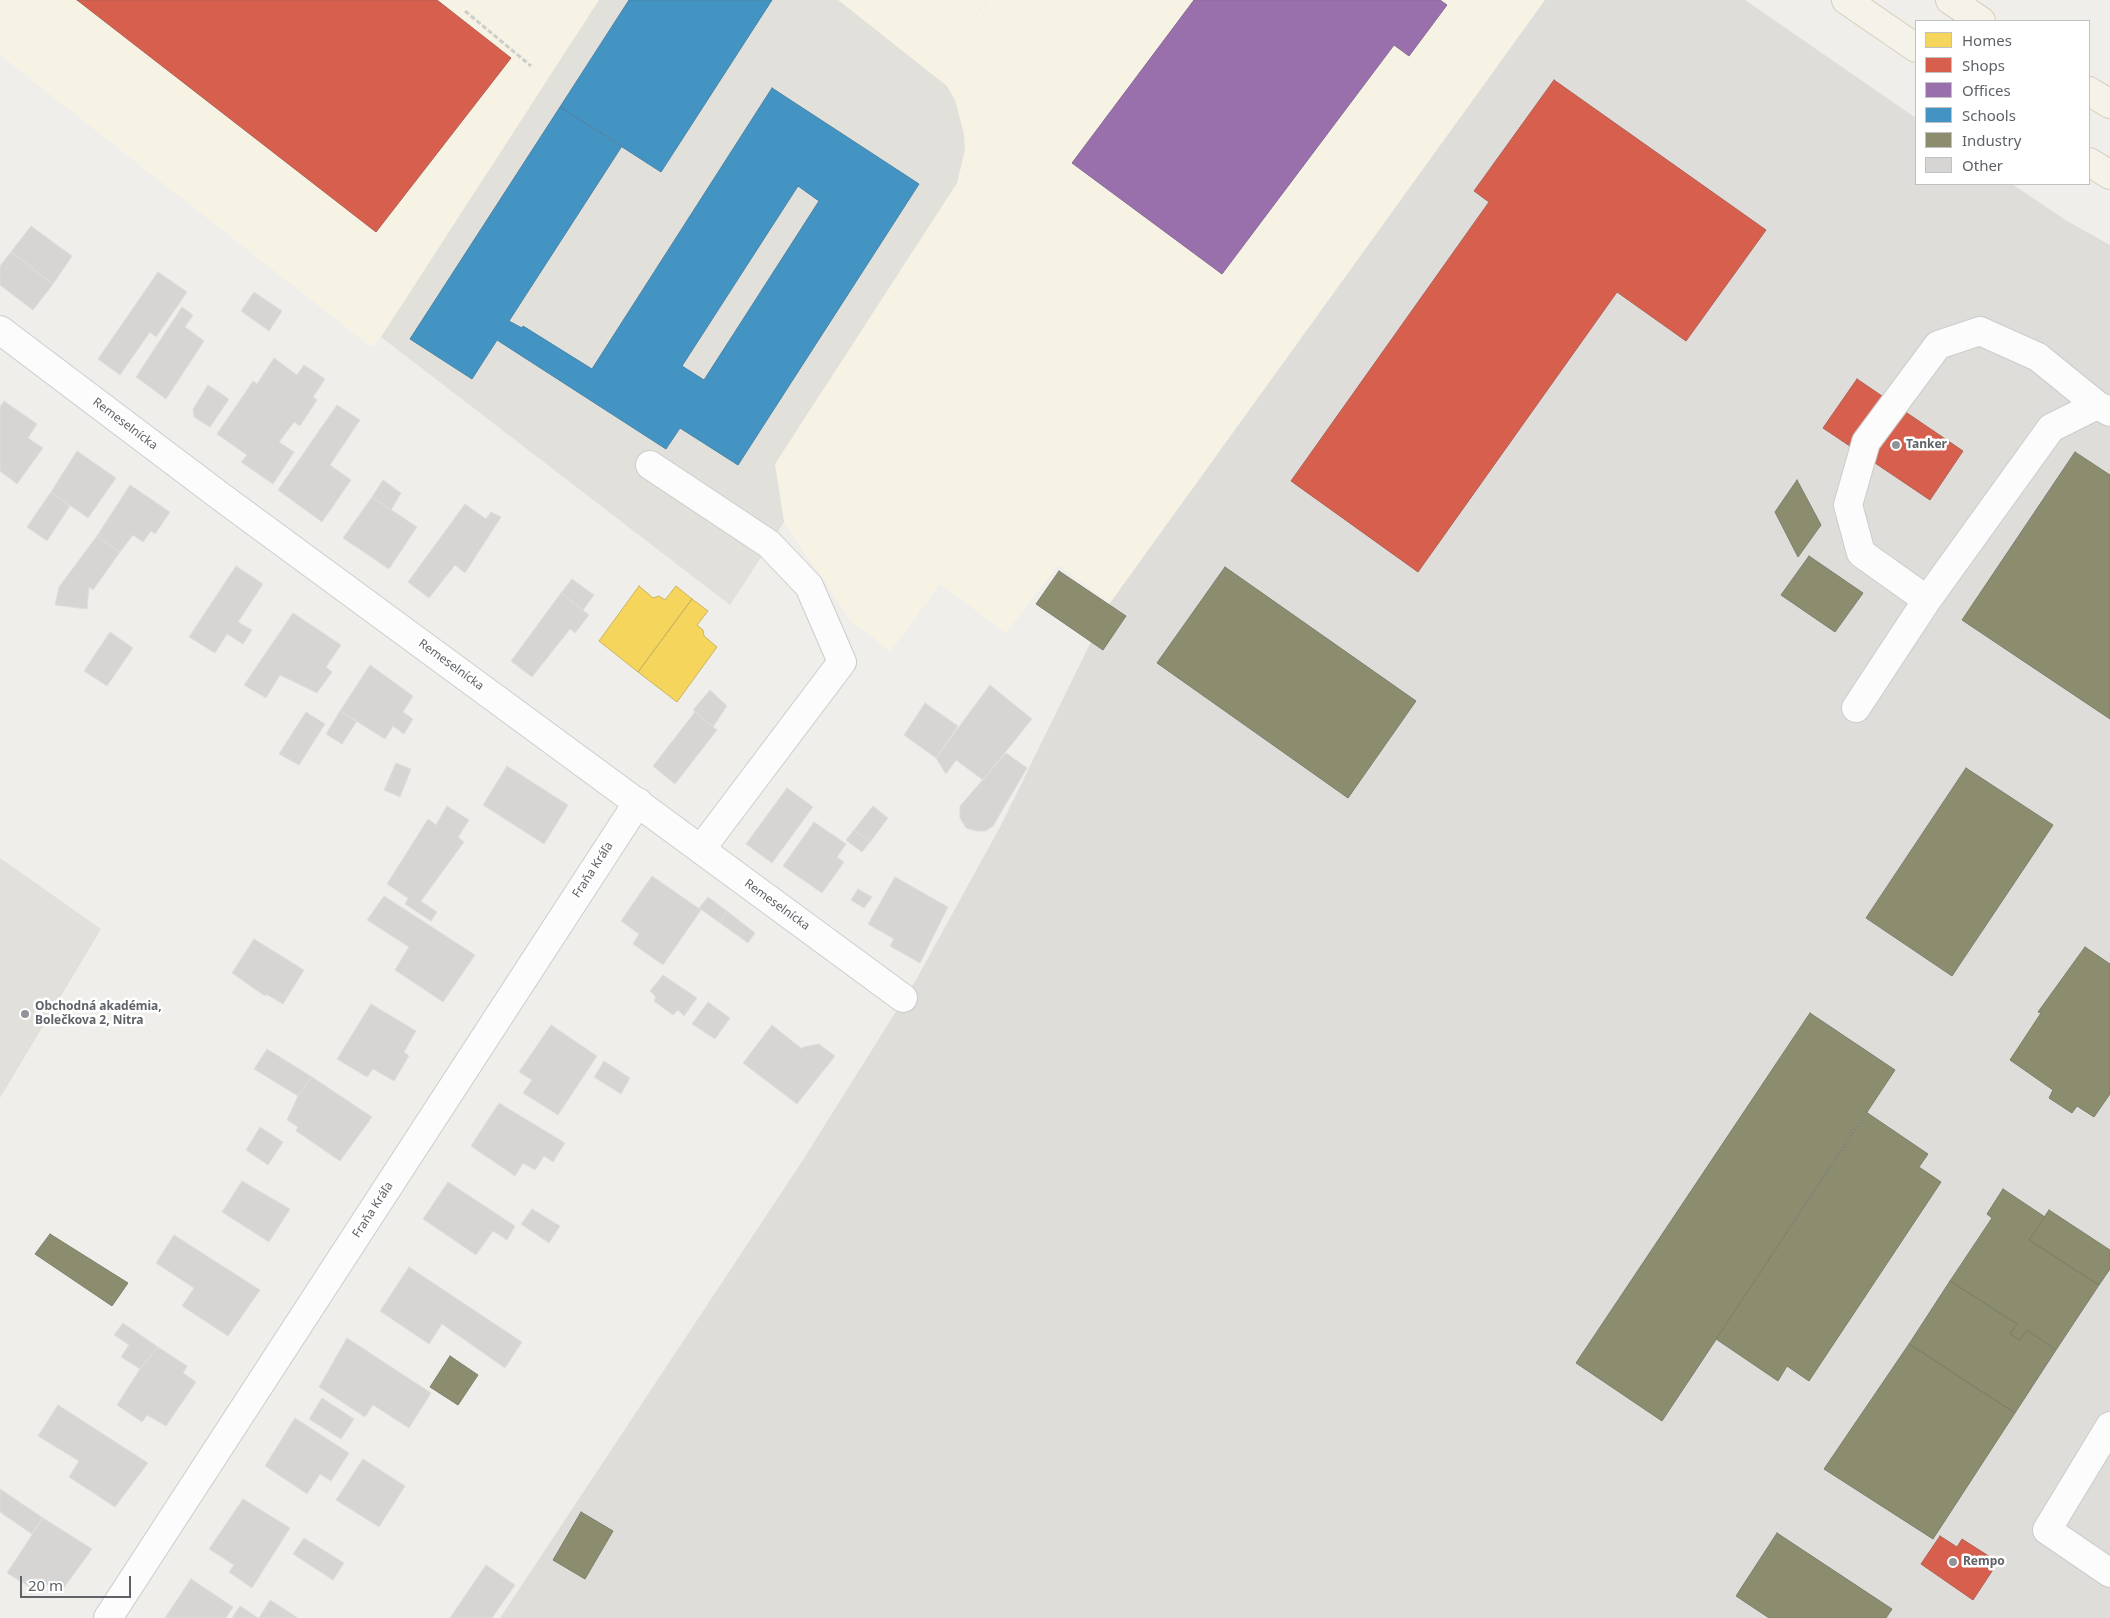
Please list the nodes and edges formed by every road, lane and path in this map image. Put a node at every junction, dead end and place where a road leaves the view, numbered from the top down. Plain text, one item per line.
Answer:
1 (1846, 0) edge
2 (1950, 0) edge
3 (465, 11) dead end
4 (1980, 20) edge
5 (1915, 47) edge
6 (531, 66) dead end
7 (2090, 93) edge
8 (2110, 104) edge
9 (2090, 163) edge
10 (2110, 175) edge
11 (0, 330) edge
12 (2104, 409) edge
13 (650, 465) dead end
14 (1926, 600) junction
15 (1856, 708) dead end
16 (638, 802) junction
17 (701, 849) junction
18 (903, 998) dead end
19 (2110, 1426) edge
20 (2110, 1573) edge
21 (108, 1618) edge

1 - 5 main road
2 - 4 main road
3 - 6 path
7 - 8 main road
9 - 10 main road
11 - 16 street, Remeselnícka
12 - 14 street
12 - 14 street
13 - 17 street
14 - 15 street
16 - 17 street, Remeselnícka
16 - 21 street, Fraňa Kráľa
17 - 18 street, Remeselnícka
19 - 20 street

